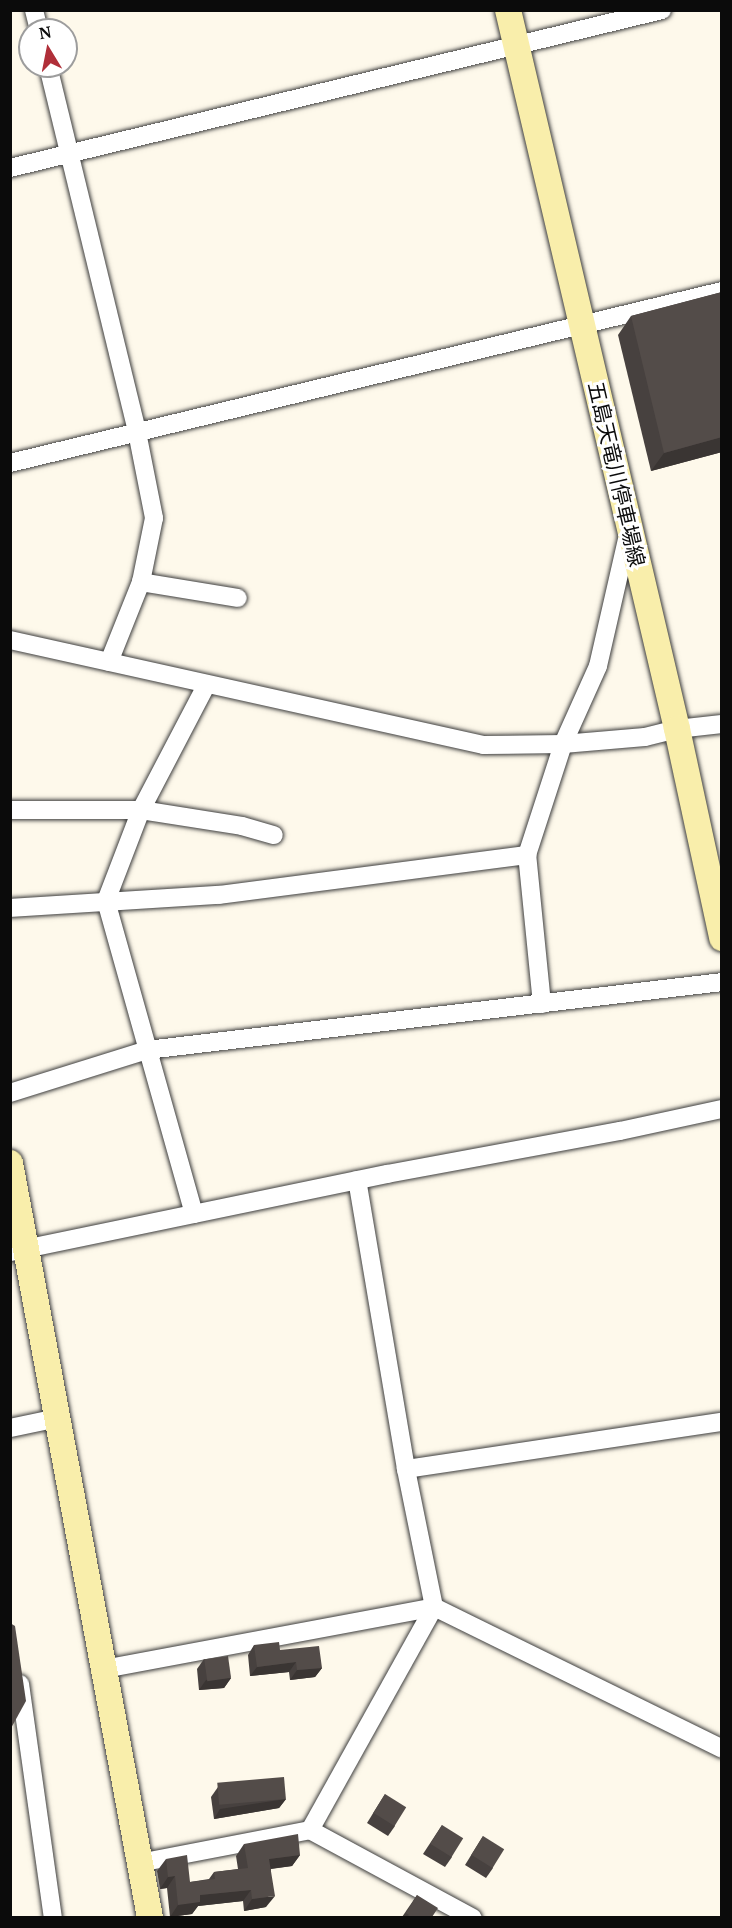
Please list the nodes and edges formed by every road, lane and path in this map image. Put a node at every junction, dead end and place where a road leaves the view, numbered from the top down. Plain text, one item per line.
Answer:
1 (508, 10) edge
2 (662, 10) edge
3 (516, 46) junction
4 (51, 78) edge
5 (70, 153) junction
6 (10, 168) edge
7 (722, 291) edge
8 (583, 325) junction
9 (137, 432) junction
10 (10, 463) edge
11 (630, 527) junction
12 (141, 582) junction
13 (238, 598) dead end
14 (10, 640) edge
15 (109, 662) junction
16 (207, 684) junction
17 (722, 723) edge
18 (677, 729) junction
19 (563, 744) junction
20 (10, 810) edge
21 (141, 810) junction
22 (274, 835) dead end
23 (527, 855) junction
24 (106, 900) junction
25 (10, 908) edge
26 (722, 938) edge
27 (722, 982) edge
28 (542, 1004) junction
29 (147, 1050) junction
30 (10, 1092) edge
31 (722, 1109) edge
32 (10, 1163) edge
33 (357, 1180) junction
34 (194, 1214) junction
35 (19, 1250) edge
36 (58, 1418) junction
37 (722, 1422) edge
38 (10, 1428) edge
39 (406, 1469) junction
40 (434, 1607) junction
41 (17, 1666) edge
42 (104, 1669) junction
43 (722, 1749) edge
44 (310, 1830) junction
45 (139, 1863) junction
46 (53, 1917) edge
47 (150, 1917) edge
48 (473, 1917) edge

1 - 3 main road, 五島天竜川停車場線
2 - 3 street
3 - 5 street
3 - 8 main road, 五島天竜川停車場線
4 - 5 street
5 - 6 street
5 - 9 street
7 - 8 street
8 - 9 street
8 - 11 main road, 五島天竜川停車場線
9 - 10 street
9 - 12 street
11 - 18 main road, 五島天竜川停車場線
11 - 19 street
12 - 13 street
12 - 15 street
14 - 15 street
15 - 16 street
16 - 19 street
16 - 21 street
17 - 18 street
18 - 19 street
18 - 26 main road, 五島天竜川停車場線
19 - 23 street
20 - 21 street
21 - 22 street
21 - 24 street
23 - 24 street
23 - 28 street
24 - 25 street
24 - 29 street
27 - 28 street
28 - 29 street
29 - 30 street
29 - 34 street
31 - 33 street
32 - 35 main road
33 - 34 street
33 - 39 street
34 - 35 street
35 - 36 main road
36 - 38 street
36 - 42 main road
37 - 39 street
39 - 40 street
40 - 42 street
40 - 43 street
40 - 44 street
41 - 46 street
42 - 45 main road
44 - 45 street
44 - 48 street
45 - 47 main road

